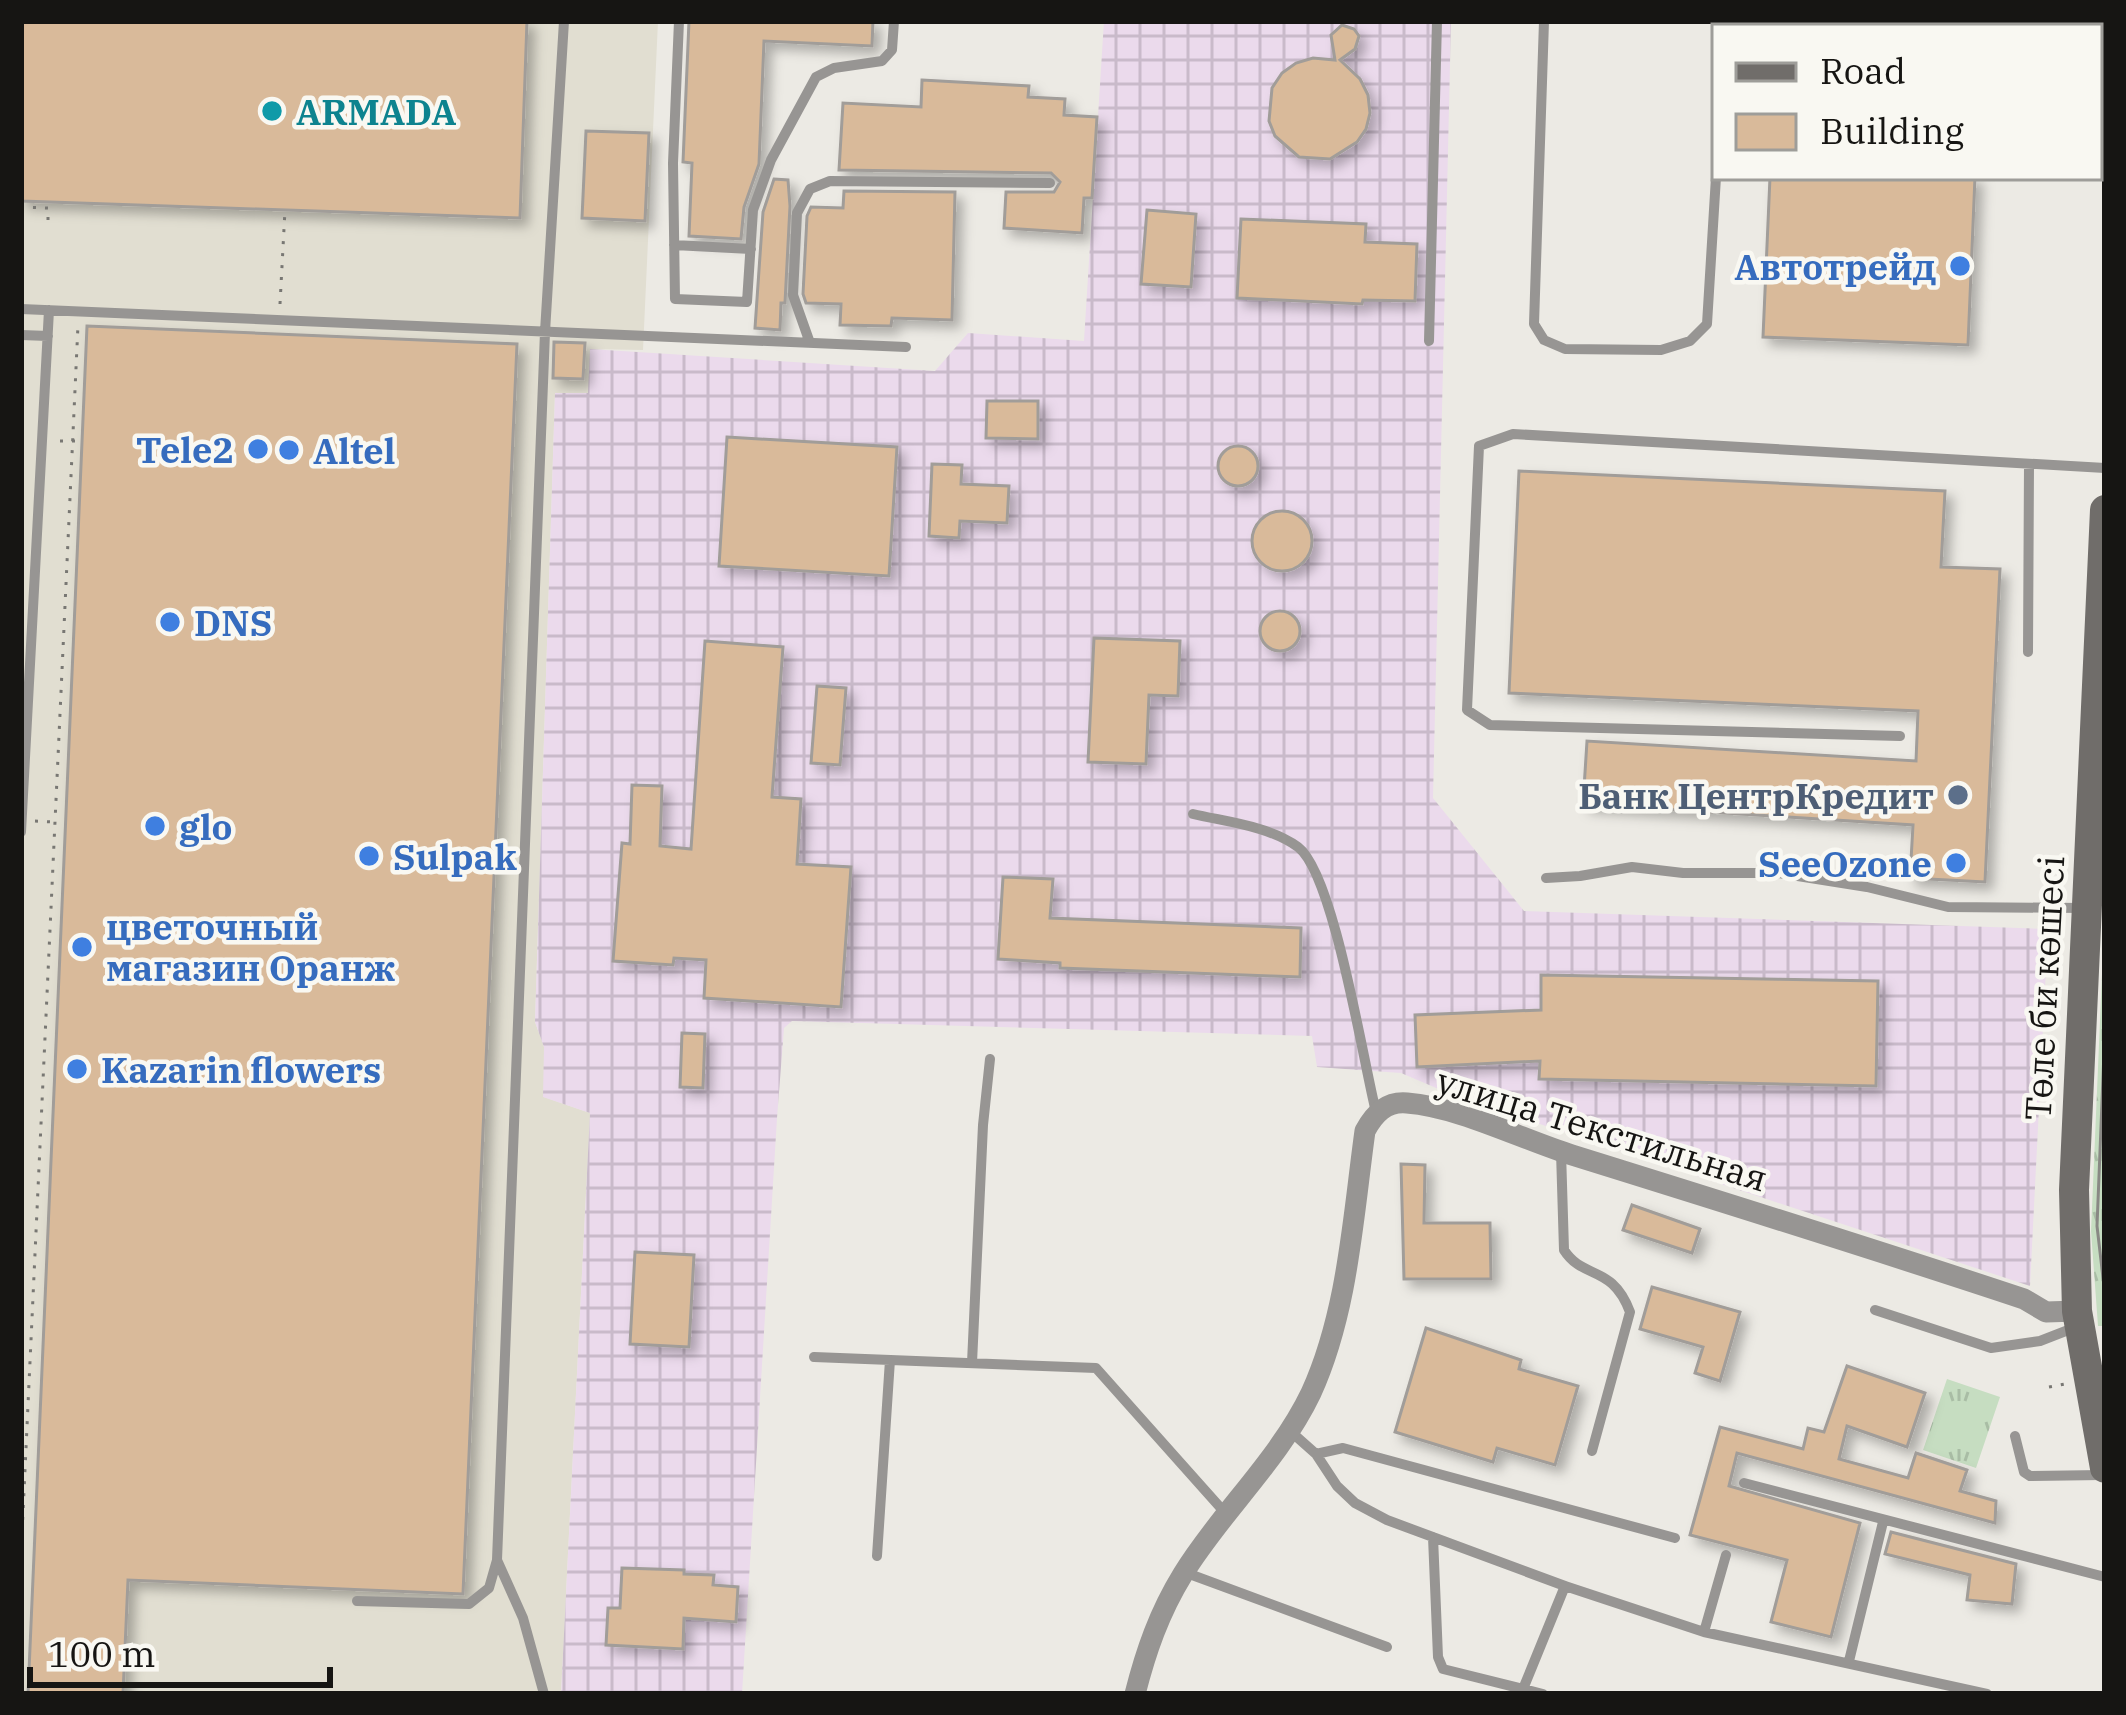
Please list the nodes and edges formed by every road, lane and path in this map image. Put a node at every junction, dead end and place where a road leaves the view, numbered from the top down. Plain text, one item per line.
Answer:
1 (564, 21) edge
2 (679, 21) edge
3 (894, 21) edge
4 (1438, 21) edge
5 (1544, 21) edge
6 (1716, 180) edge
7 (1049, 183) dead end
8 (21, 207) edge
9 (285, 210) dead end
10 (48, 223) dead end
11 (674, 245) junction
12 (751, 249) junction
13 (21, 309) edge
14 (49, 310) junction
15 (79, 311) junction
16 (279, 320) junction
17 (545, 332) junction
18 (21, 335) edge
19 (48, 336) junction
20 (1430, 341) dead end
21 (810, 343) junction
22 (906, 347) dead end
23 (2030, 464) junction
24 (2105, 468) edge
25 (2105, 510) edge
26 (2028, 652) dead end
27 (2100, 727) edge
28 (1900, 736) dead end
29 (1193, 814) dead end
30 (21, 832) edge
31 (53, 835) junction
32 (65, 835) dead end
33 (1546, 878) dead end
34 (2086, 908) junction
35 (991, 1060) dead end
36 (1376, 1112) junction
37 (40, 1129) junction
38 (52, 1129) dead end
39 (1561, 1152) junction
40 (1875, 1310) dead end
41 (2078, 1318) junction
42 (814, 1357) dead end
43 (890, 1360) junction
44 (972, 1363) junction
45 (2105, 1364) edge
46 (2091, 1399) junction
47 (27, 1410) junction
48 (40, 1412) dead end
49 (1289, 1430) junction
50 (2015, 1436) dead end
51 (1592, 1451) dead end
52 (1316, 1454) junction
53 (2105, 1471) edge
54 (1744, 1483) dead end
55 (1227, 1515) junction
56 (1883, 1522) junction
57 (1433, 1537) junction
58 (1675, 1538) dead end
59 (1726, 1555) dead end
60 (21, 1556) edge
61 (877, 1556) dead end
62 (497, 1560) junction
63 (1184, 1572) junction
64 (2105, 1577) edge
65 (1565, 1586) junction
66 (357, 1601) dead end
67 (1704, 1631) junction
68 (1388, 1647) dead end
69 (1850, 1661) junction
70 (1523, 1689) junction
71 (544, 1694) edge
72 (1135, 1694) edge
73 (1543, 1694) edge
74 (1987, 1694) edge

1 - 17 lane
2 - 11 lane
3 - 12 lane
4 - 20 lane
5 - 6 lane
7 - 21 lane
8 - 10 path
9 - 16 path
11 - 12 lane
11 - 12 lane
13 - 14 lane
14 - 15 lane
14 - 19 lane
15 - 16 lane
15 - 31 path
16 - 17 lane
17 - 21 lane
17 - 62 lane
18 - 19 lane
19 - 30 lane
21 - 22 lane
23 - 24 lane
23 - 26 lane
23 - 28 lane
25 - 27 main road, Төле би көшесі
27 - 34 main road, Төле би көшесі
29 - 36 lane
31 - 32 path
31 - 37 path
33 - 34 lane
34 - 41 main road, Төле би көшесі
35 - 44 lane
36 - 39 street, улица Текстильная
36 - 49 street
37 - 38 path
37 - 47 path
39 - 41 street, улица Текстильная
39 - 51 lane
40 - 41 lane
41 - 46 main road, Төле би көшесі
42 - 43 lane
43 - 44 lane
43 - 61 lane
44 - 55 lane
45 - 46 main road
46 - 53 main road, Төле би көшесі
47 - 48 path
47 - 60 path
49 - 52 lane
49 - 55 street
50 - 53 lane
52 - 57 lane
52 - 58 lane
54 - 56 lane
55 - 63 street
56 - 64 lane
56 - 69 lane
57 - 65 lane
57 - 70 lane
59 - 67 lane
62 - 66 lane
62 - 71 lane
63 - 68 lane
63 - 72 street
65 - 67 lane
65 - 70 lane
67 - 69 lane
69 - 74 lane
70 - 73 lane

